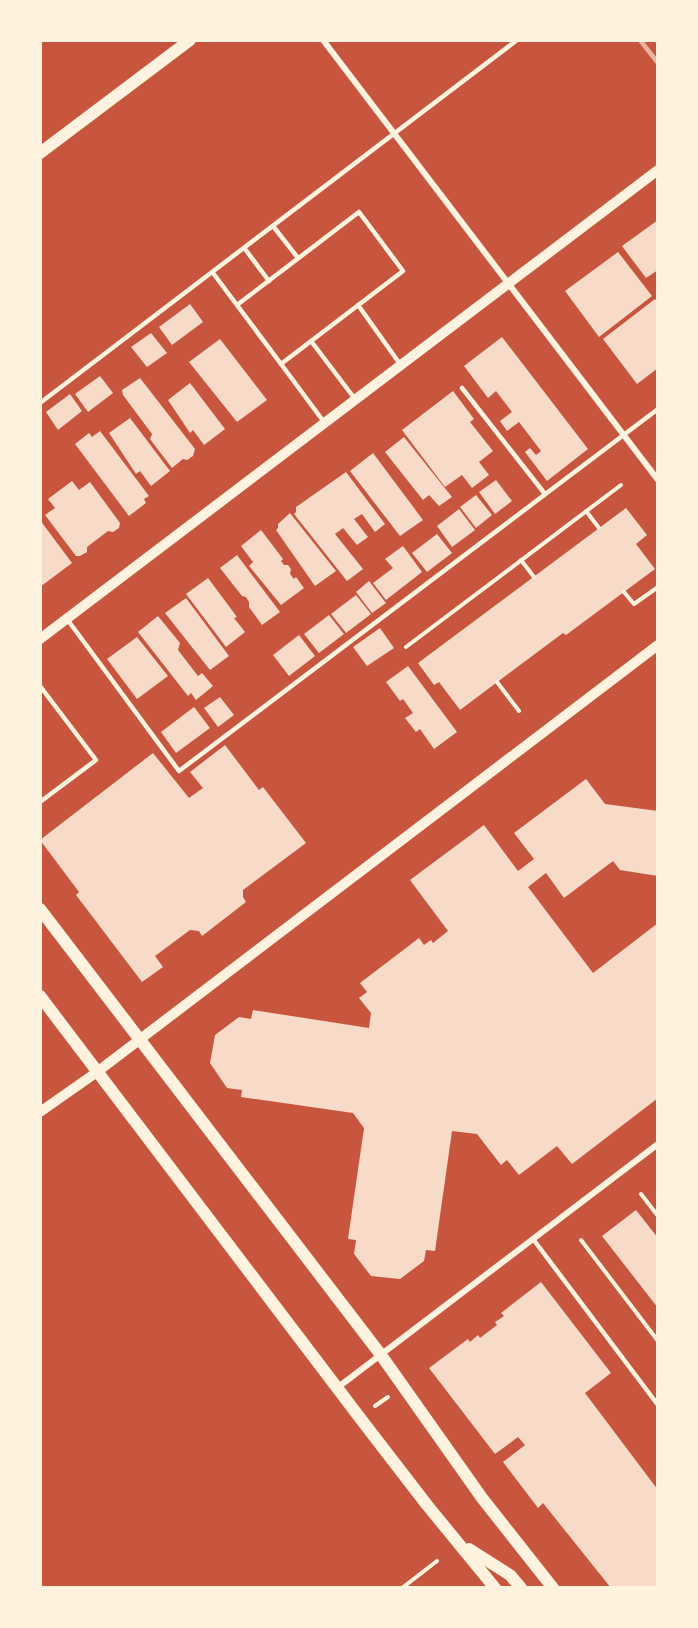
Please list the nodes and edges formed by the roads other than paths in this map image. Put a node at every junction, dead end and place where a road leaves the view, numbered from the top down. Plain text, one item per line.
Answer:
1 (190, 40) edge
2 (323, 40) edge
3 (517, 40) edge
4 (395, 134) junction
5 (40, 153) edge
6 (657, 170) edge
7 (273, 226) junction
8 (245, 249) junction
9 (298, 258) junction
10 (213, 273) junction
11 (268, 281) junction
12 (508, 283) junction
13 (237, 305) junction
14 (358, 305) junction
15 (311, 341) junction
16 (281, 364) junction
17 (402, 365) junction
18 (462, 388) dead end
19 (356, 400) junction
20 (40, 403) edge
21 (657, 409) edge
22 (325, 423) junction
23 (624, 435) junction
24 (657, 480) edge
25 (545, 494) junction
26 (67, 619) junction
27 (40, 639) edge
28 (657, 645) edge
29 (40, 686) edge
30 (40, 802) edge
31 (40, 909) edge
32 (40, 996) edge
33 (140, 1039) junction
34 (97, 1072) junction
35 (40, 1112) edge
36 (657, 1144) edge
37 (533, 1239) junction
38 (381, 1355) junction
39 (337, 1388) junction
40 (657, 1404) edge
41 (460, 1544) junction
42 (495, 1587) edge
43 (521, 1587) edge
44 (553, 1587) edge

1 - 5 main road
2 - 4 street
3 - 4 lane
4 - 7 lane
4 - 12 street
6 - 12 street
7 - 8 lane
7 - 9 lane
8 - 10 lane
8 - 11 lane
9 - 11 lane
9 - 14 lane
10 - 13 lane
10 - 20 lane
11 - 13 lane
12 - 17 street
12 - 23 street
13 - 16 lane
14 - 15 lane
14 - 17 lane
15 - 16 lane
15 - 19 lane
16 - 22 lane
17 - 19 street
18 - 25 lane
19 - 22 street
21 - 23 lane
22 - 26 street
23 - 24 street
23 - 25 lane
25 - 26 lane
26 - 27 street
28 - 33 street
29 - 30 lane
31 - 33 main road
32 - 34 main road
33 - 34 street
33 - 38 main road
34 - 35 street
34 - 39 main road
36 - 37 street
37 - 38 street
37 - 40 lane
38 - 39 street
38 - 44 main road
39 - 41 main road
41 - 42 main road
41 - 43 main road

